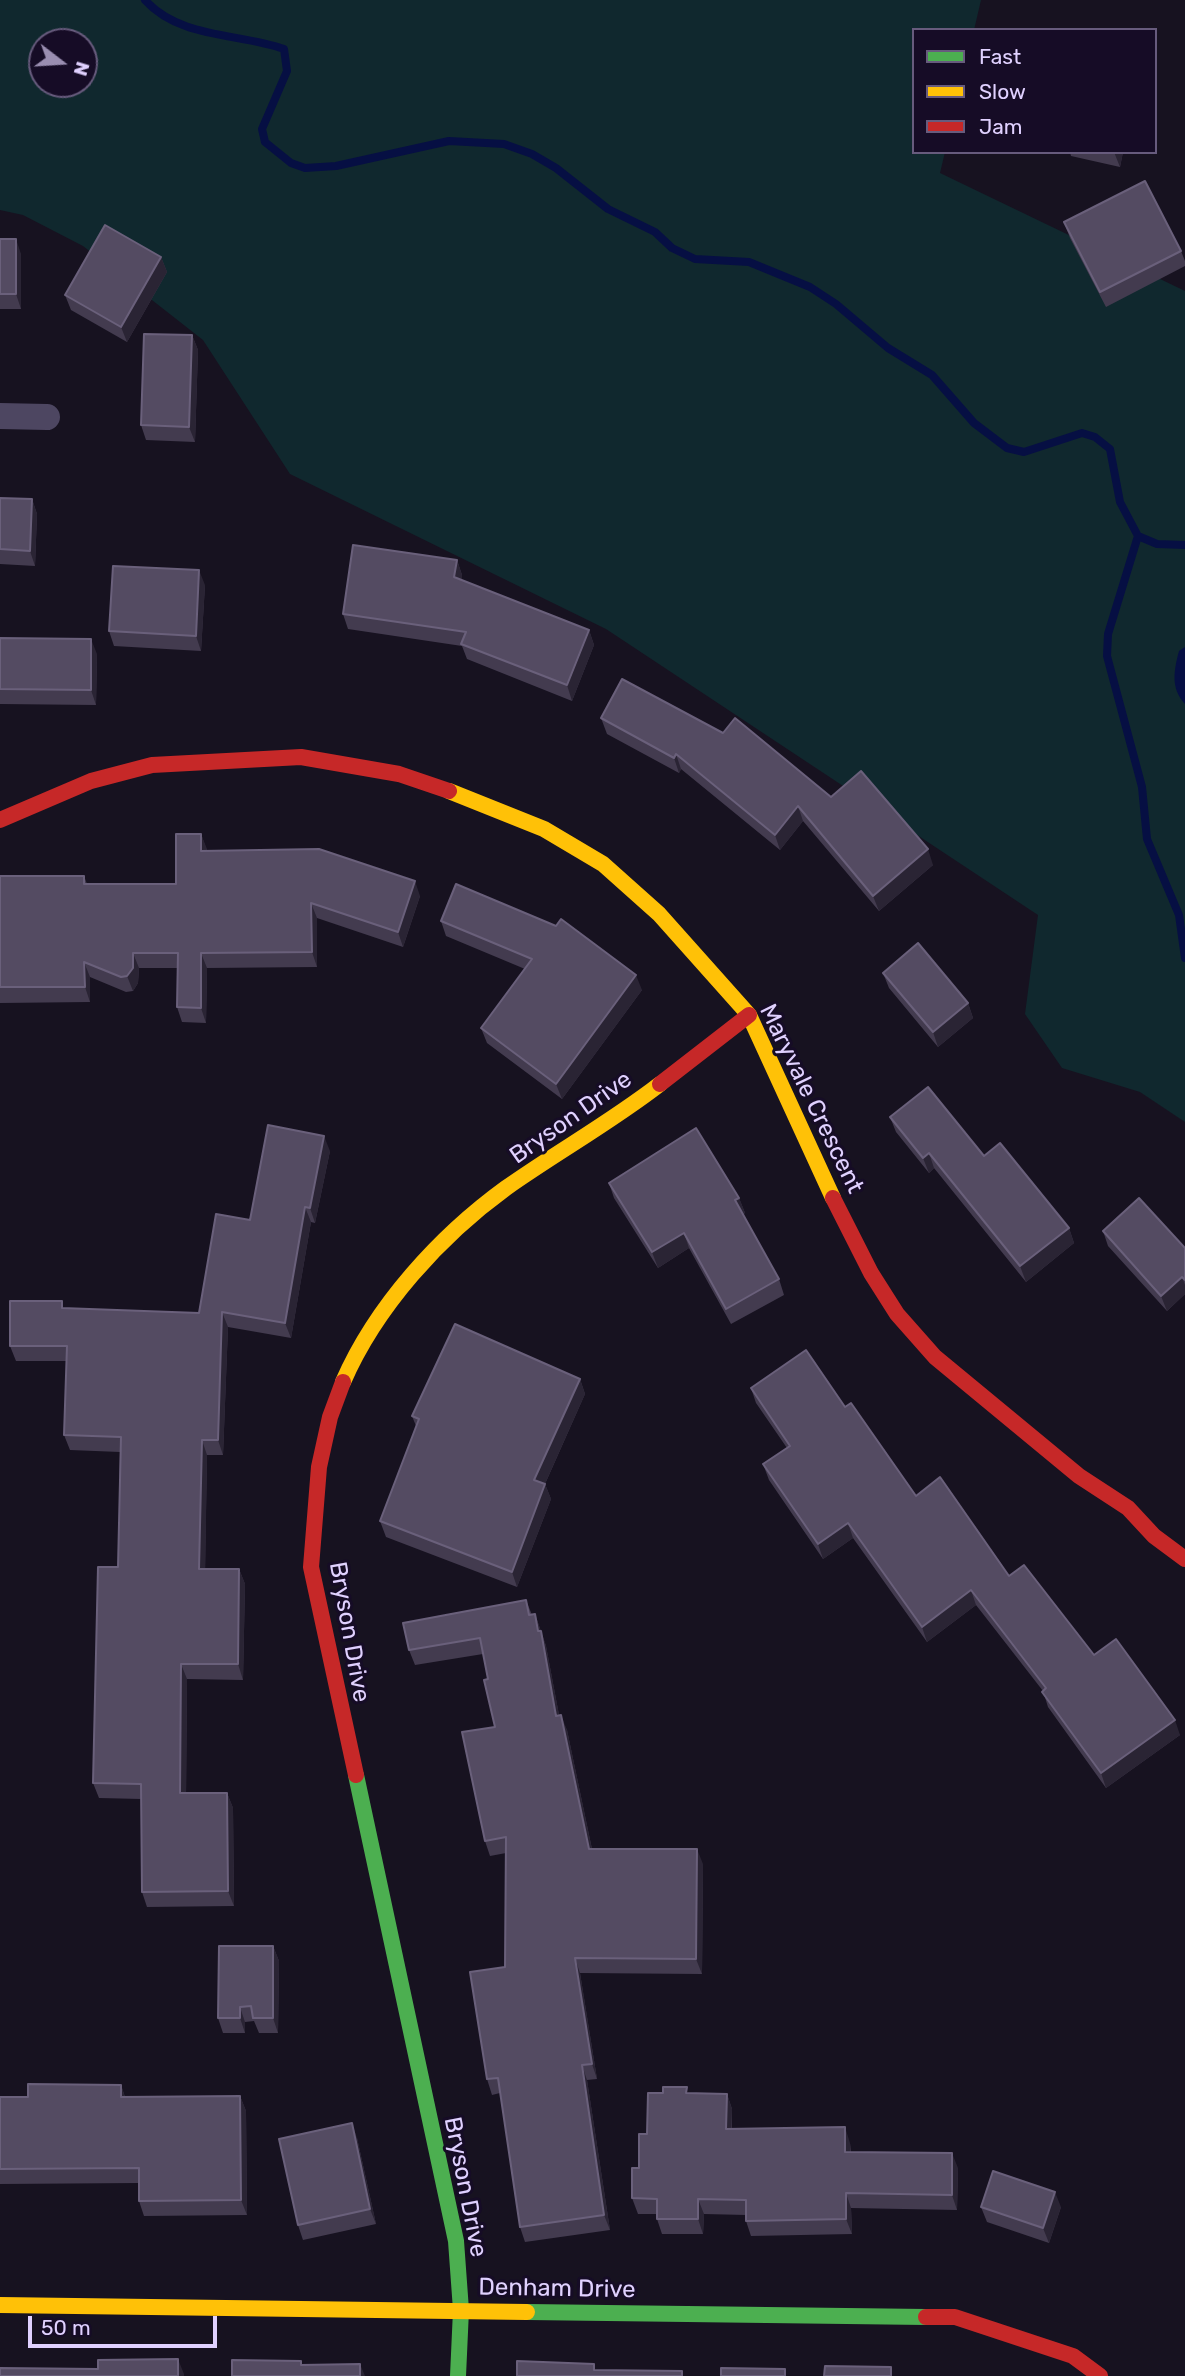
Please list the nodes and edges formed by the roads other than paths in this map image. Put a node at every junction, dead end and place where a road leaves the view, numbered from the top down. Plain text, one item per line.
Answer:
1 (0, 416) edge
2 (47, 417) dead end
3 (0, 820) edge
4 (749, 1015) junction
5 (1185, 1559) edge
6 (0, 2305) edge
7 (461, 2310) junction
8 (458, 2376) edge
9 (1100, 2376) edge

1 - 2 street
3 - 4 street, Maryvale Crescent
4 - 5 street, Maryvale Crescent
4 - 7 street, Bryson Drive
6 - 7 street, Denham Drive
7 - 8 street, Bryson Drive
7 - 9 street, Denham Drive

